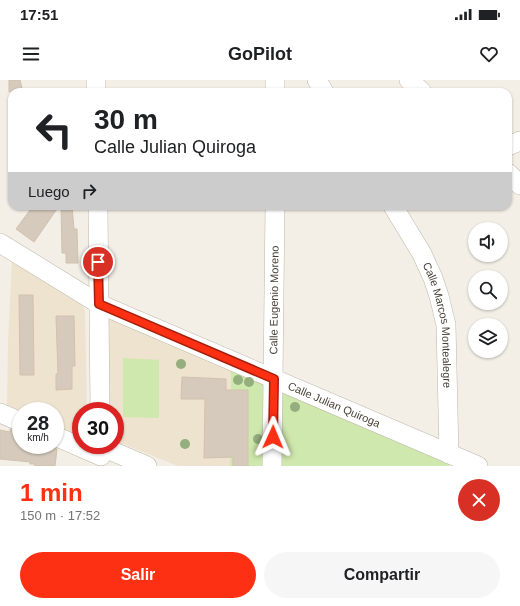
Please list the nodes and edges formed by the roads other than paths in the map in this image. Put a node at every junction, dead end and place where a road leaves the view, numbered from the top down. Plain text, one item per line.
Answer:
1 (409, 80) edge
2 (418, 88) edge
3 (512, 177) edge
4 (520, 185) edge
5 (98, 210) edge
6 (275, 210) edge
7 (395, 210) edge
8 (0, 243) edge
9 (99, 304) junction
10 (274, 379) junction
11 (100, 402) edge
12 (0, 413) edge
13 (12, 418) edge
14 (104, 454) edge
15 (453, 458) edge
16 (147, 466) edge
17 (272, 466) edge
18 (478, 466) edge

1 - 2 street
3 - 4 street
5 - 9 street
6 - 10 street, Calle Eugenio Moreno
7 - 15 street, Calle Marcos Montealegre
8 - 9 street, Calle Julian Quiroga
9 - 10 street, Calle Julian Quiroga
9 - 11 street
10 - 15 street, Calle Julian Quiroga
10 - 17 street, Calle Eugenio Moreno
12 - 13 street
14 - 16 street
15 - 18 street, Calle Julian Quiroga

